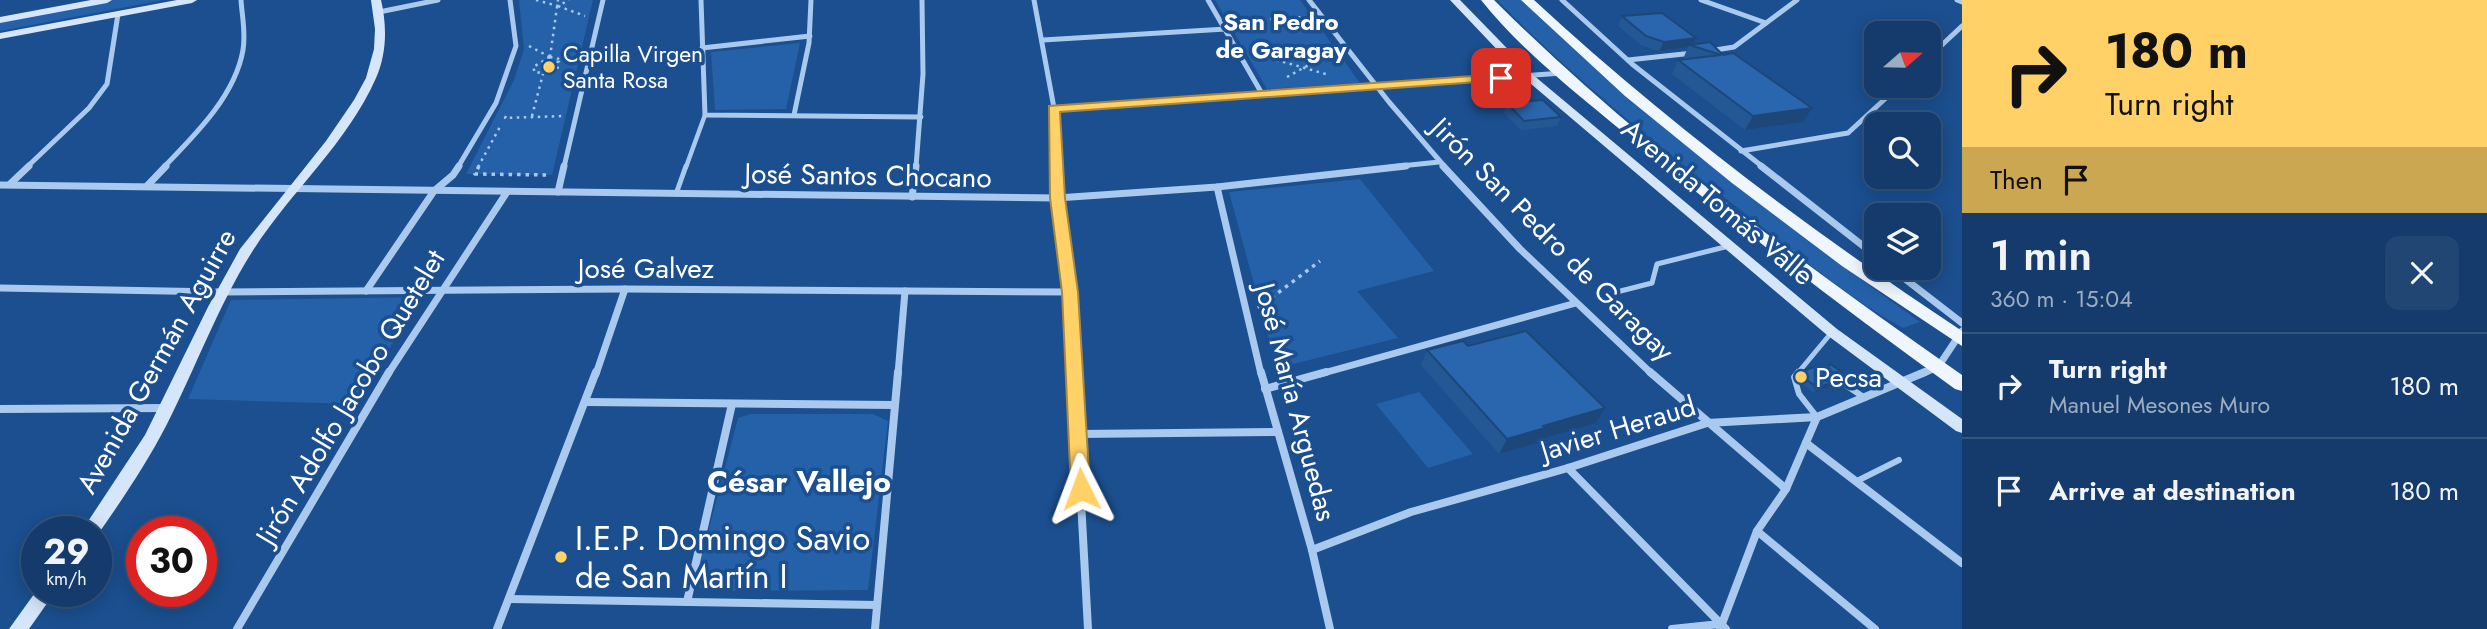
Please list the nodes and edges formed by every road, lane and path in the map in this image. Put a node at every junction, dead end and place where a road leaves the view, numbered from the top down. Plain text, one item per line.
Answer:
1 (107, 0) edge
2 (192, 0) edge
3 (241, 0) edge
4 (438, 0) edge
5 (510, 0) edge
6 (536, 0) edge
7 (558, 0) edge
8 (569, 0) edge
9 (603, 0) edge
10 (701, 0) edge
11 (811, 0) edge
12 (922, 0) edge
13 (1034, 0) edge
14 (1208, 0) edge
15 (1309, 0) edge
16 (1455, 0) edge
17 (1487, 0) edge
18 (1527, 0) edge
19 (1562, 0) edge
20 (1700, 0) edge
21 (1797, 0) edge
22 (1957, 0) edge
23 (1962, 2) edge
24 (377, 6) edge
25 (558, 6) junction
26 (118, 14) junction
27 (1321, 16) junction
28 (0, 20) edge
29 (1222, 22) junction
30 (1766, 23) junction
31 (1962, 26) edge
32 (584, 27) dead end
33 (1226, 29) junction
34 (0, 36) edge
35 (810, 36) junction
36 (1042, 40) junction
37 (1343, 46) junction
38 (1941, 46) edge
39 (702, 48) junction
40 (1238, 49) junction
41 (578, 55) dead end
42 (548, 58) junction
43 (527, 59) dead end
44 (1628, 60) junction
45 (576, 62) junction
46 (1302, 67) junction
47 (574, 72) dead end
48 (1564, 73) junction
49 (543, 74) junction
50 (1528, 76) junction
51 (1377, 86) junction
52 (1359, 87) junction
53 (1261, 92) junction
54 (1276, 92) junction
55 (1886, 98) edge
56 (509, 108) dead end
57 (566, 108) dead end
58 (1054, 108) junction
59 (705, 115) junction
60 (794, 115) junction
61 (564, 116) junction
62 (532, 117) junction
63 (921, 117) junction
64 (505, 118) junction
65 (561, 128) dead end
66 (1741, 151) junction
67 (1439, 162) junction
68 (549, 175) dead end
69 (0, 185) edge
70 (9, 185) junction
71 (147, 186) junction
72 (1217, 187) junction
73 (293, 188) junction
74 (434, 191) junction
75 (507, 192) junction
76 (558, 192) junction
77 (676, 194) junction
78 (912, 197) junction
79 (1058, 198) junction
80 (1729, 246) junction
81 (1864, 247) edge
82 (1320, 261) dead end
83 (1904, 280) edge
84 (0, 288) edge
85 (625, 289) junction
86 (441, 290) junction
87 (366, 291) junction
88 (905, 291) junction
89 (221, 292) junction
90 (1070, 292) junction
91 (1605, 295) dead end
92 (1576, 303) junction
93 (1248, 316) junction
94 (1832, 332) junction
95 (1961, 333) edge
96 (1938, 367) junction
97 (1841, 382) edge
98 (1900, 383) junction
99 (1962, 384) edge
100 (1265, 389) junction
101 (1865, 398) junction
102 (586, 402) junction
103 (732, 404) junction
104 (894, 405) junction
105 (167, 408) junction
106 (0, 409) edge
107 (1817, 417) junction
108 (1707, 423) junction
109 (1962, 427) edge
110 (1278, 432) junction
111 (1077, 434) junction
112 (1806, 443) junction
113 (1899, 460) dead end
114 (1568, 468) junction
115 (1857, 481) junction
116 (1786, 489) junction
117 (101, 516) edge
118 (1757, 531) junction
119 (1312, 550) junction
120 (1962, 563) edge
121 (509, 599) junction
122 (687, 602) junction
123 (877, 605) junction
124 (35, 607) edge
125 (1722, 627) edge
126 (18, 629) edge
127 (237, 629) edge
128 (497, 629) edge
129 (875, 629) edge
130 (1088, 629) edge
131 (1330, 629) edge
132 (1672, 629) edge
133 (1875, 629) edge

1 - 28 main road
2 - 26 main road
3 - 71 street
4 - 24 street
5 - 74 street
6 - 25 path
7 - 25 path
8 - 25 path
9 - 76 street
10 - 39 street
11 - 35 street
12 - 63 street
13 - 36 street
14 - 29 street
15 - 27 street, Jirón San Pedro de Garagay
16 - 50 main road, Avenida Tomás Valle
17 - 48 main road, Avenida Tomás Valle
18 - 95 main road, Avenida Tomás Valle
19 - 44 street, Avenida Tomás Valle
20 - 30 street
21 - 30 street
22 - 23 street
24 - 73 main road, Avenida Germán Aguirre
25 - 32 path
25 - 42 path
26 - 34 main road
26 - 70 street
27 - 29 path
27 - 37 street, Jirón San Pedro de Garagay
29 - 33 street
30 - 44 street
31 - 38 street
33 - 36 street
33 - 40 street
35 - 39 street
35 - 60 street
36 - 58 street
37 - 46 path
37 - 51 street, Jirón San Pedro de Garagay
39 - 59 street
40 - 46 path
40 - 53 street
41 - 45 path
42 - 43 path
42 - 45 path
42 - 49 path
42 - 49 path
44 - 66 street, Avenida Tomás Valle
45 - 47 path
46 - 52 path
46 - 54 path
48 - 50 street
48 - 96 main road, Avenida Tomás Valle
49 - 62 path
50 - 51 street
50 - 80 main road, Avenida Tomás Valle
51 - 52 street
51 - 67 street, Jirón San Pedro de Garagay
52 - 54 street
53 - 54 street
53 - 58 street
55 - 66 street
56 - 64 path
57 - 61 path
58 - 79 street
59 - 60 street
59 - 77 lane
60 - 63 street
61 - 62 path
61 - 65 path
62 - 64 path
63 - 78 street
64 - 68 path
66 - 81 street, Avenida Tomás Valle
67 - 72 street, José Santos Chocano
67 - 92 street, Jirón San Pedro de Garagay
69 - 70 street, José Santos Chocano
70 - 71 street, José Santos Chocano
71 - 73 street, José Santos Chocano
72 - 79 street, José Santos Chocano
72 - 93 street, José María Arguedas
73 - 74 street, José Santos Chocano
73 - 89 main road, Avenida Germán Aguirre
74 - 75 street, José Santos Chocano
74 - 87 street
75 - 76 street, José Santos Chocano
75 - 86 street, Jirón Adolfo Jacobo Quetelet
76 - 77 street, José Santos Chocano
77 - 78 street, José Santos Chocano
78 - 79 street, José Santos Chocano
79 - 90 street
80 - 91 lane
80 - 94 main road, Avenida Tomás Valle
82 - 93 path
83 - 95 street
84 - 89 street, José Galvez
85 - 86 street, José Galvez
85 - 88 street, José Galvez
85 - 102 street
86 - 87 street, José Galvez
86 - 127 street, Jirón Adolfo Jacobo Quetelet
87 - 89 street, José Galvez
88 - 90 street, José Galvez
88 - 104 street
89 - 105 main road, Avenida Germán Aguirre
90 - 111 street
92 - 100 street
92 - 108 street, Jirón San Pedro de Garagay
93 - 100 street, José María Arguedas
94 - 98 main road, Avenida Tomás Valle
94 - 107 lane
95 - 96 street
96 - 98 street, Javier Heraud
96 - 99 main road, Avenida Tomás Valle
97 - 101 lane
98 - 101 street, Javier Heraud
98 - 109 main road, Avenida Tomás Valle
100 - 110 street, José María Arguedas
101 - 107 street, Javier Heraud
102 - 103 street
102 - 121 street
103 - 104 street
103 - 122 street
104 - 123 street
105 - 106 street
105 - 117 main road, Avenida Germán Aguirre
107 - 108 street, Javier Heraud
107 - 112 street
108 - 114 street, Javier Heraud
108 - 116 street, Jirón San Pedro de Garagay
110 - 111 street
110 - 119 street, José María Arguedas
111 - 130 street
112 - 115 street
112 - 116 street
113 - 115 lane
114 - 119 street, Javier Heraud
114 - 125 street
115 - 120 street
116 - 118 street
118 - 125 street
118 - 133 street
119 - 131 street, José María Arguedas
121 - 122 street
121 - 128 street
122 - 123 street
123 - 129 street
124 - 126 main road
125 - 132 street

